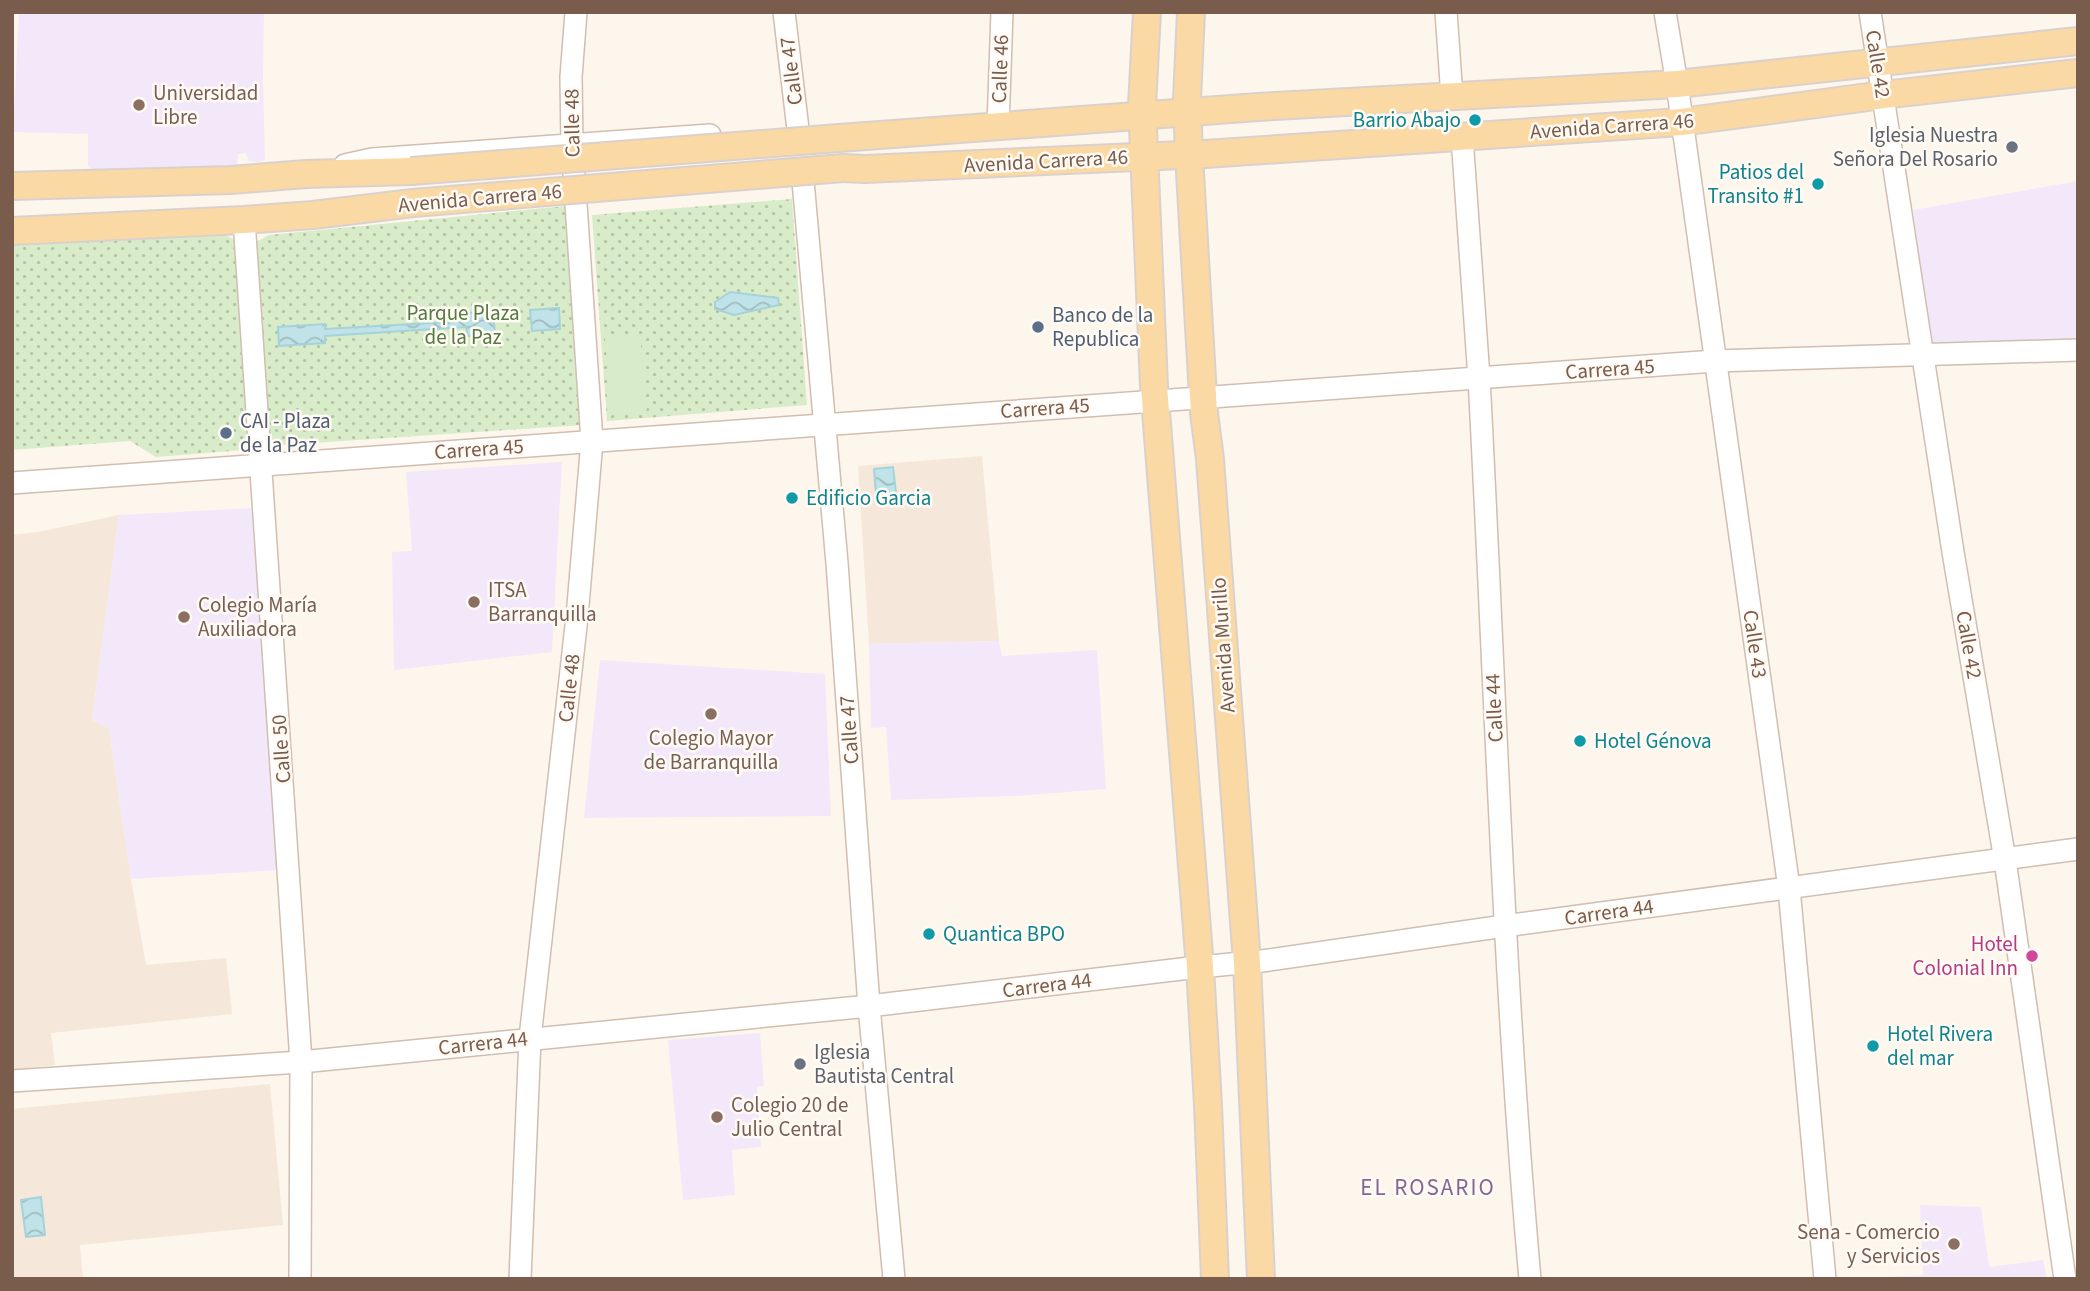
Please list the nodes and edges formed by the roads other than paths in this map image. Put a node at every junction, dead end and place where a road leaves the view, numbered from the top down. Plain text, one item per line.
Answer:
1 (576, 12) edge
2 (784, 12) edge
3 (1002, 12) edge
4 (1147, 12) edge
5 (1191, 12) edge
6 (1446, 12) edge
7 (1665, 12) edge
8 (1870, 12) edge
9 (2078, 41) edge
10 (1879, 64) junction
11 (2078, 73) edge
12 (1677, 84) junction
13 (1883, 95) junction
14 (1452, 97) junction
15 (1188, 113) junction
16 (1143, 116) junction
17 (1681, 122) junction
18 (998, 127) junction
19 (798, 129) junction
20 (1462, 137) junction
21 (852, 138) junction
22 (572, 145) junction
23 (1189, 155) junction
24 (1145, 156) junction
25 (1105, 159) junction
26 (854, 169) junction
27 (306, 174) junction
28 (803, 181) junction
29 (12, 186) edge
30 (1147, 197) junction
31 (575, 201) junction
32 (313, 215) junction
33 (244, 220) junction
34 (12, 231) edge
35 (2078, 350) edge
36 (1923, 355) junction
37 (1716, 361) junction
38 (1479, 378) junction
39 (1203, 397) junction
40 (1155, 400) junction
41 (824, 424) junction
42 (592, 441) junction
43 (261, 465) junction
44 (12, 483) edge
45 (2078, 849) edge
46 (2005, 859) junction
47 (1789, 888) junction
48 (1504, 926) junction
49 (1247, 963) junction
50 (1200, 967) junction
51 (869, 1006) junction
52 (530, 1038) junction
53 (300, 1062) junction
54 (12, 1082) edge
55 (300, 1279) edge
56 (520, 1279) edge
57 (894, 1279) edge
58 (1215, 1279) edge
59 (1261, 1279) edge
60 (1530, 1279) edge
61 (1825, 1279) edge
62 (2065, 1279) edge

1 - 22 street, Calle 48
2 - 19 street, Calle 47
3 - 18 street, Calle 46
4 - 16 main road
5 - 15 main road, Avenida Murillo
6 - 14 street
7 - 12 street, Calle 43
8 - 10 street, Calle 42
9 - 10 main road, Avenida Carrera 46
10 - 12 main road, Avenida Carrera 46
10 - 13 street, Calle 42
11 - 13 main road, Avenida Carrera 46
12 - 14 main road, Avenida Carrera 46
12 - 17 street, Calle 43
13 - 17 main road, Avenida Carrera 46
13 - 36 street, Calle 42
14 - 15 main road, Avenida Carrera 46
15 - 16 main road, Avenida Carrera 46
15 - 23 main road, Avenida Murillo
16 - 18 main road, Avenida Carrera 46
16 - 24 main road
17 - 20 main road, Avenida Carrera 46
17 - 37 street, Calle 43
18 - 21 main road, Avenida Carrera 46
19 - 21 street
19 - 22 street
20 - 23 main road, Avenida Carrera 46
20 - 38 street, Calle 44
21 - 27 main road, Avenida Carrera 46, bridge
22 - 27 street
22 - 31 street, Calle 48
23 - 24 main road, Avenida Carrera 46
23 - 39 main road, Avenida Murillo
24 - 25 main road, Avenida Carrera 46
24 - 30 main road
25 - 26 main road, Avenida Carrera 46
25 - 30 main road
26 - 28 street
26 - 32 main road, Avenida Carrera 46, bridge
27 - 29 main road, Avenida Carrera 46
28 - 31 street
28 - 41 street, Calle 47
30 - 40 main road
31 - 32 street
31 - 42 street, Calle 48
32 - 33 main road, Avenida Carrera 46
33 - 34 main road, Avenida Carrera 46
33 - 43 street, Calle 50
35 - 36 street, Carrera 45
36 - 37 street, Carrera 45
36 - 46 street, Calle 42
37 - 38 street, Carrera 45
37 - 47 street, Calle 43
38 - 39 street, Carrera 45
38 - 48 street, Calle 44
39 - 40 street, Carrera 45
39 - 49 main road, Avenida Murillo
40 - 41 street, Carrera 45
40 - 50 main road
41 - 42 street, Carrera 45
41 - 51 street, Calle 47
42 - 43 street, Carrera 45
42 - 52 street, Calle 48
43 - 44 street, Carrera 45
43 - 53 street, Calle 50
45 - 46 street, Carrera 44
46 - 47 street, Carrera 44
46 - 62 street, Calle 42
47 - 48 street, Carrera 44
47 - 61 street, Calle 43
48 - 49 street, Carrera 44
48 - 60 street, Calle 44
49 - 50 street, Carrera 44
49 - 59 main road, Avenida Murillo
50 - 51 street, Carrera 44
50 - 58 main road
51 - 52 street, Carrera 44
51 - 57 street, Calle 47
52 - 53 street, Carrera 44
52 - 56 street, Calle 48
53 - 54 street, Carrera 44
53 - 55 street, Calle 50

